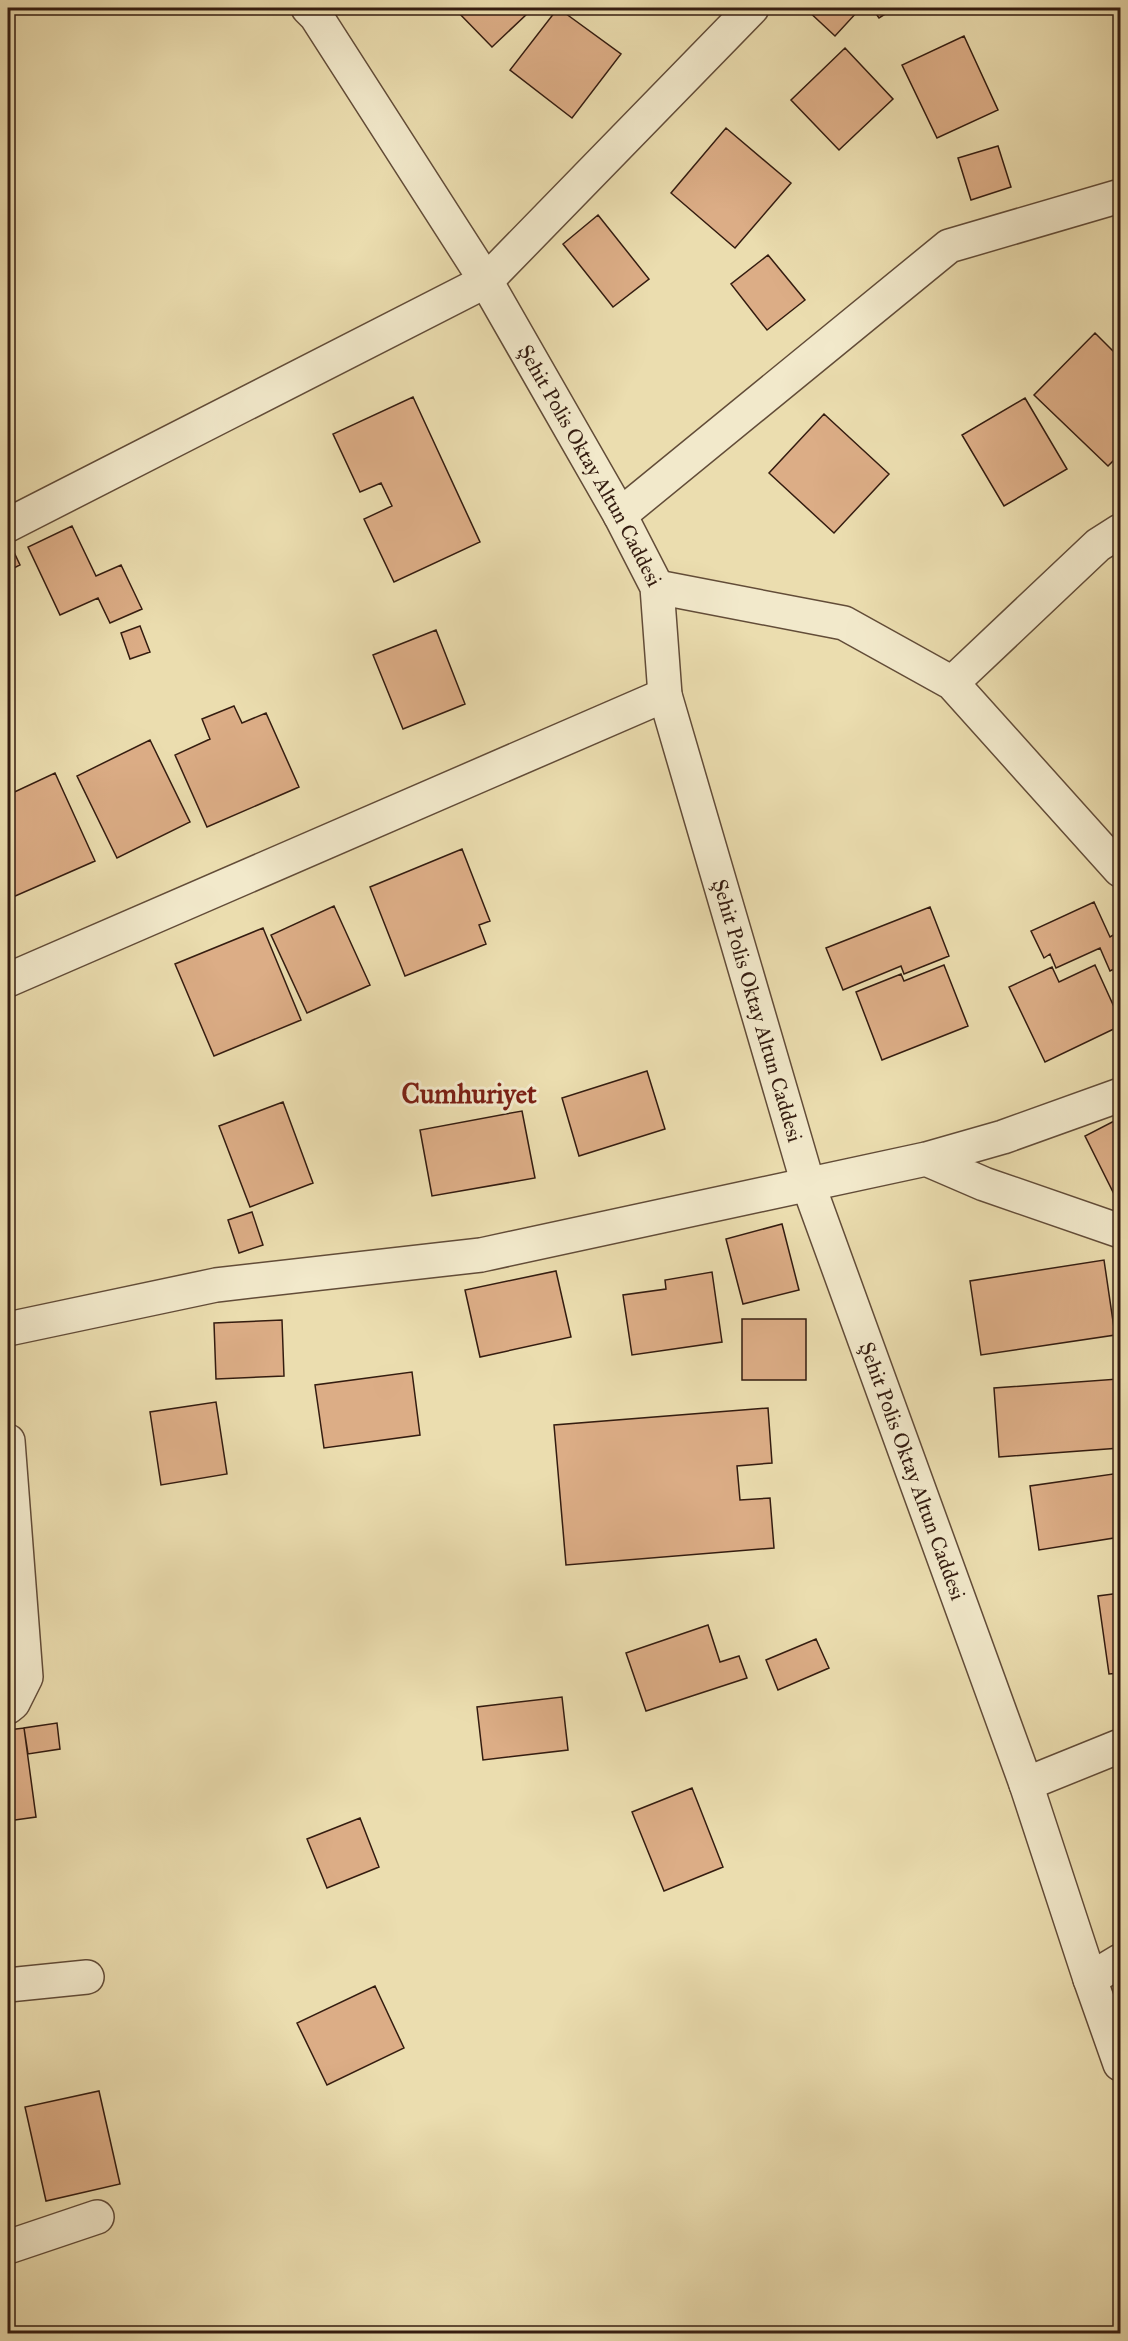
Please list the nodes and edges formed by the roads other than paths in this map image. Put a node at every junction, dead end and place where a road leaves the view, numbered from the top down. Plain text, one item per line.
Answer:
1 (752, 8) edge
2 (316, 10) edge
3 (1119, 200) edge
4 (486, 280) junction
5 (620, 515) junction
6 (8, 525) edge
7 (1120, 531) edge
8 (657, 587) junction
9 (952, 683) junction
10 (665, 694) junction
11 (1120, 870) edge
12 (8, 980) edge
13 (1120, 1095) edge
14 (926, 1159) junction
15 (808, 1184) junction
16 (1120, 1231) edge
17 (8, 1329) edge
18 (8, 1442) edge
19 (8, 1707) edge
20 (1120, 1746) edge
21 (1026, 1784) junction
22 (1120, 1961) edge
23 (87, 1977) dead end
24 (1090, 1979) junction
25 (8, 1984) edge
26 (1120, 2064) edge
27 (96, 2217) dead end
28 (8, 2247) edge

1 - 4 street
2 - 4 street, Şehit Polis Oktay Altun Caddesi
3 - 5 street
4 - 5 street, Şehit Polis Oktay Altun Caddesi
4 - 6 street
5 - 8 street, Şehit Polis Oktay Altun Caddesi
7 - 9 street
8 - 9 street
8 - 10 street, Şehit Polis Oktay Altun Caddesi
9 - 11 street
10 - 12 street
10 - 15 street, Şehit Polis Oktay Altun Caddesi
13 - 14 street
14 - 15 street
14 - 16 street
15 - 17 street
15 - 21 street, Şehit Polis Oktay Altun Caddesi
18 - 19 street
20 - 21 street
21 - 24 street, Şehit Polis Oktay Altun Caddesi
22 - 24 street
23 - 25 street
24 - 26 street, Şehit Polis Oktay Altun Caddesi
27 - 28 street

